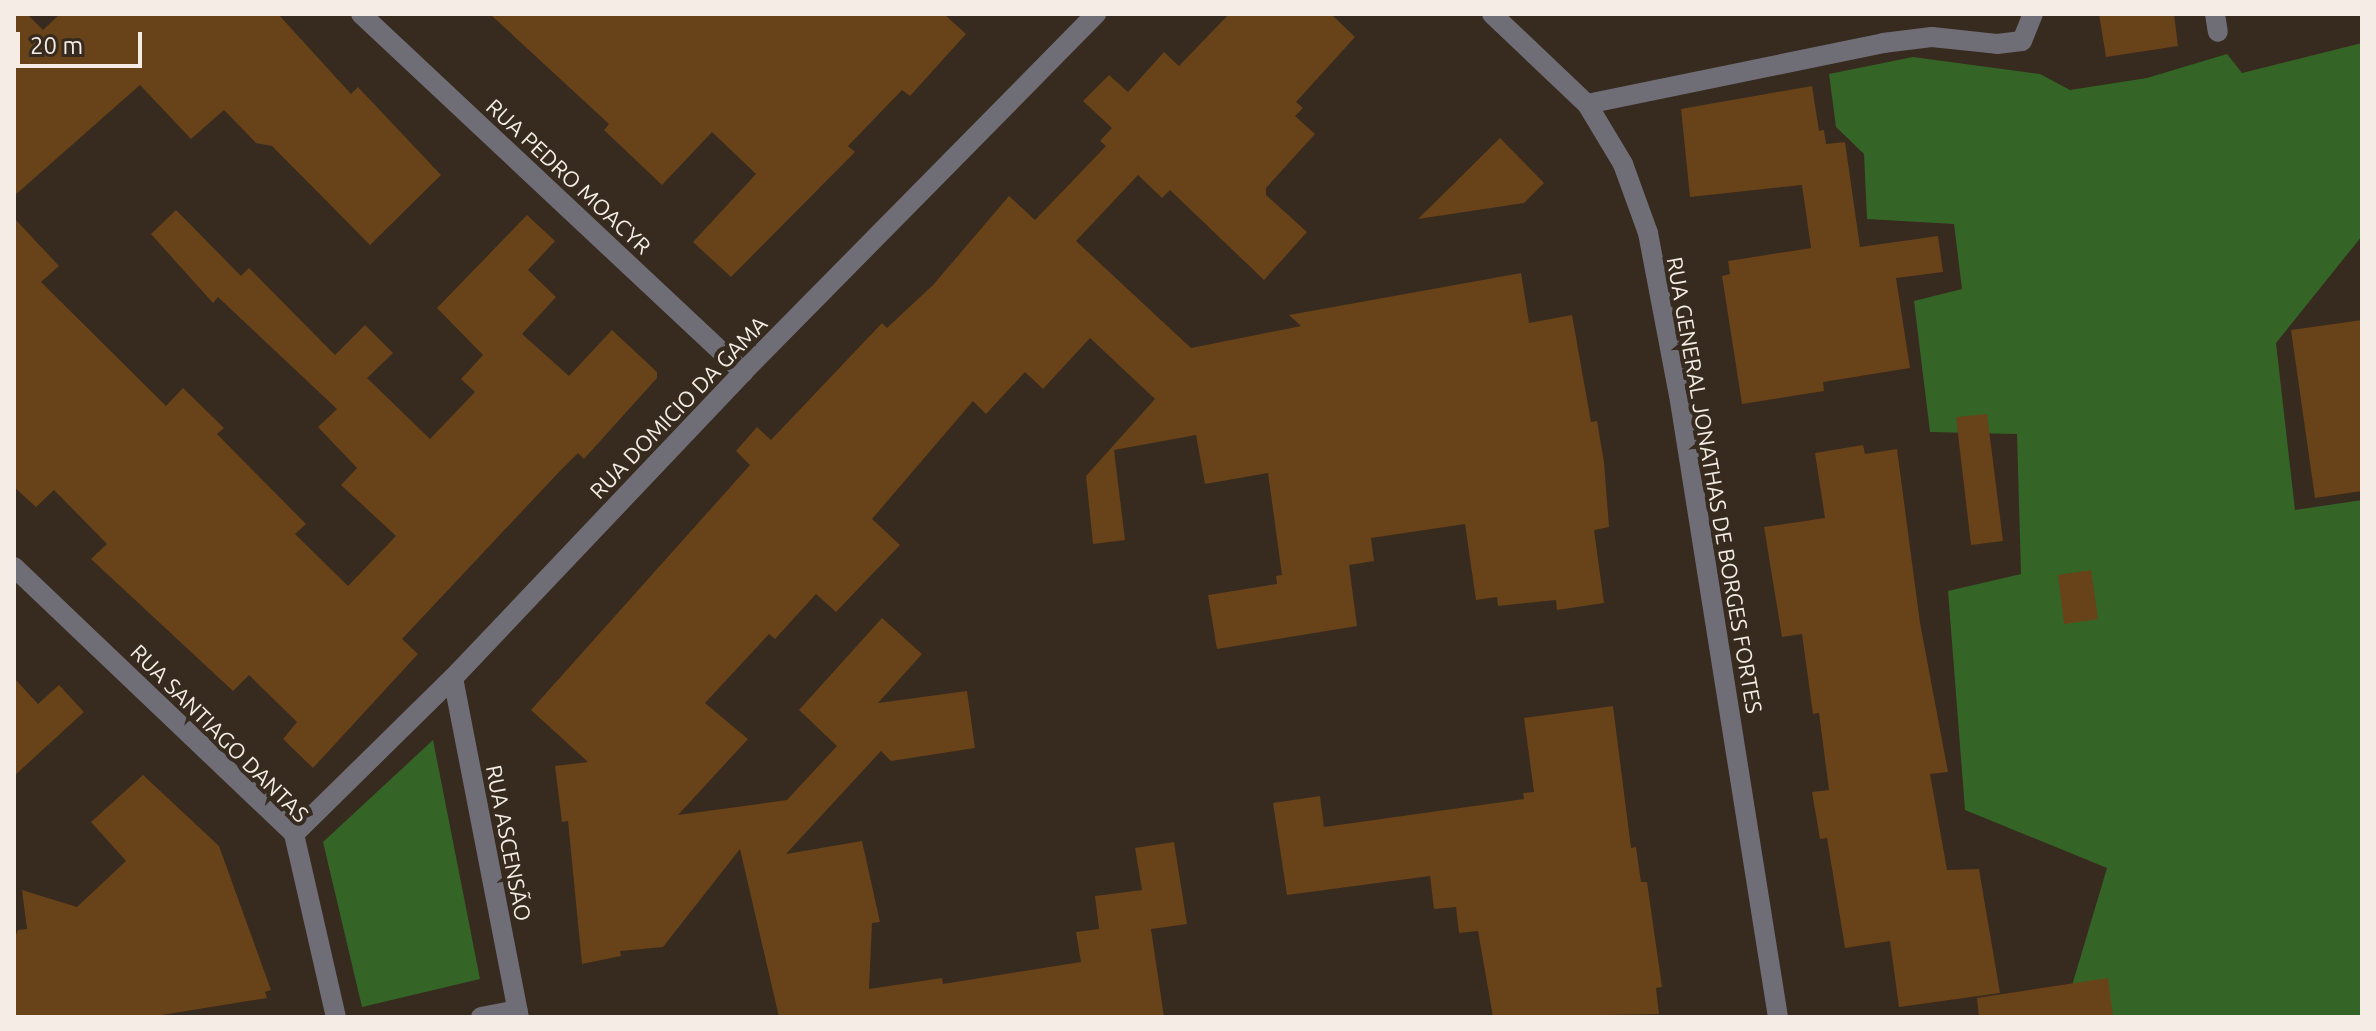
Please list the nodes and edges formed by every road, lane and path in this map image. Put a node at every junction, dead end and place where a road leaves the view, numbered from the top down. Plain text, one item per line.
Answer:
1 (361, 14) edge
2 (1096, 14) edge
3 (1492, 14) edge
4 (2033, 14) edge
5 (1587, 104) junction
6 (743, 372) junction
7 (14, 567) edge
8 (453, 678) junction
9 (294, 834) junction
10 (518, 1013) edge
11 (336, 1017) edge
12 (481, 1017) edge
13 (1778, 1017) edge

1 - 6 street, RUA PEDRO MOACYR
2 - 6 street, RUA DOMICIO DA GAMA
3 - 5 street, RUA GENERAL JONATHAS DE BORGES FORTES
4 - 5 street
5 - 13 street, RUA GENERAL JONATHAS DE BORGES FORTES
6 - 8 street, RUA DOMICIO DA GAMA
7 - 9 street, RUA SANTIAGO DANTAS
8 - 9 street, RUA DOMICIO DA GAMA
8 - 10 street, RUA ASCENSÃO
9 - 11 street, RUA SANTIAGO DANTAS
10 - 12 street

